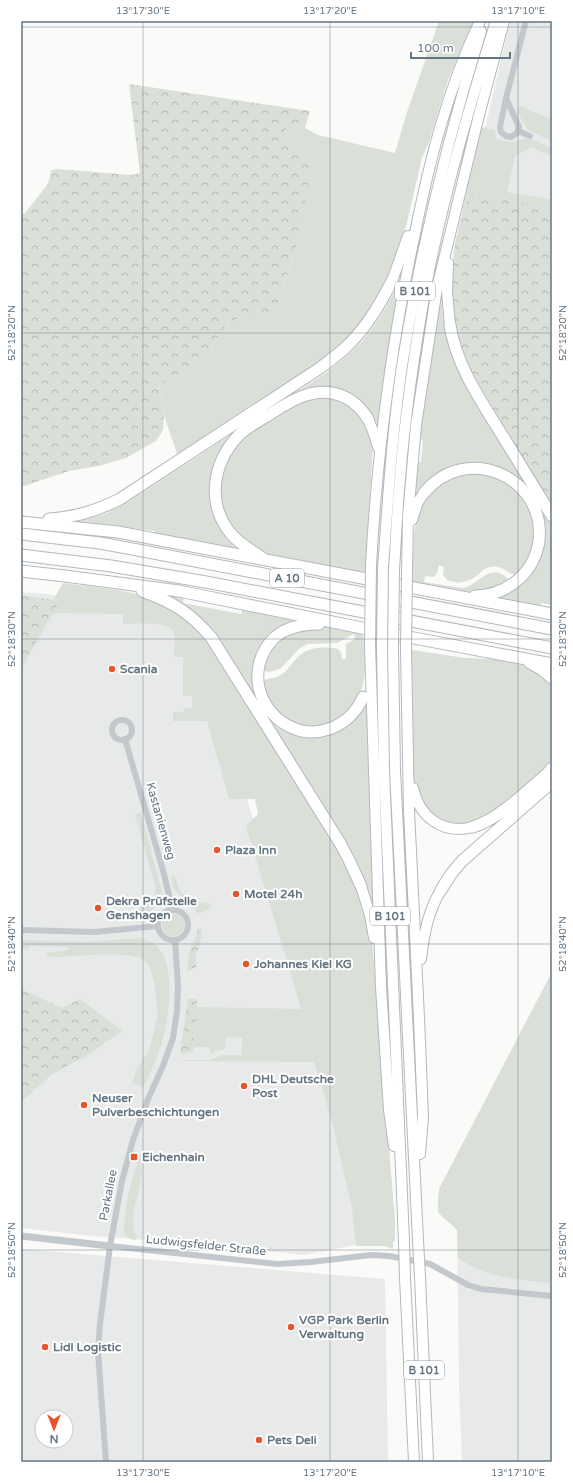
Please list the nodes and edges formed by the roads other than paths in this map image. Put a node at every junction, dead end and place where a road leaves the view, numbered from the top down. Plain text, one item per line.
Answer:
1 (480, 21) edge
2 (484, 21) edge
3 (496, 21) edge
4 (504, 21) edge
5 (526, 21) edge
6 (506, 98) junction
7 (515, 117) junction
8 (502, 118) junction
9 (518, 131) junction
10 (530, 136) dead end
11 (423, 192) junction
12 (453, 225) junction
13 (392, 281) joint
14 (450, 325) joint
15 (368, 419) joint
16 (379, 453) junction
17 (424, 493) joint
18 (552, 516) edge
19 (21, 522) edge
20 (21, 534) edge
21 (408, 537) junction
22 (21, 555) edge
23 (264, 560) junction
24 (21, 571) edge
25 (113, 582) junction
26 (411, 588) junction
27 (552, 614) edge
28 (552, 628) edge
29 (376, 631) junction
30 (552, 648) edge
31 (502, 655) junction
32 (370, 661) junction
33 (552, 664) edge
34 (552, 678) edge
35 (363, 697) joint
36 (126, 739) dead end
37 (407, 754) junction
38 (552, 768) edge
39 (552, 782) edge
40 (473, 827) joint
41 (361, 886) joint
42 (441, 890) joint
43 (170, 910) junction
44 (158, 926) junction
45 (21, 930) edge
46 (175, 940) junction
47 (381, 987) junction
48 (419, 1018) junction
49 (416, 1183) junction
50 (401, 1186) junction
51 (21, 1236) edge
52 (110, 1246) junction
53 (552, 1296) edge
54 (106, 1462) edge
55 (414, 1462) edge
56 (428, 1462) edge

1 - 11 highway, B 101
2 - 50 highway, B 101, bridge
3 - 49 highway, B 101, bridge
4 - 12 highway, B 101
5 - 6 street
6 - 7 street
6 - 8 street
7 - 8 street
7 - 9 street
8 - 9 street
9 - 10 street
11 - 13 highway
11 - 16 highway, B 101
12 - 14 highway
12 - 21 highway, B 101
13 - 19 highway
14 - 18 highway
15 - 16 highway
15 - 23 highway
16 - 32 highway, B 101, bridge
17 - 21 highway
17 - 26 highway
19 - 23 highway
20 - 28 highway, A 10
21 - 37 highway, B 101, bridge
22 - 30 highway, A 10
23 - 26 highway
24 - 25 highway
25 - 29 highway
25 - 41 highway
26 - 27 highway
29 - 31 highway
29 - 35 highway
31 - 33 highway
31 - 34 highway
32 - 35 highway
32 - 47 highway, B 101
36 - 43 street, Kastanienweg
37 - 40 highway
37 - 48 highway, B 101
38 - 40 highway
39 - 42 highway
41 - 47 highway
42 - 48 highway
43 - 44 street
43 - 46 street
44 - 45 street
44 - 46 street
46 - 52 street, Parkallee
47 - 50 highway, B 101
48 - 49 highway, B 101
49 - 56 highway, B 101, bridge
50 - 55 highway, B 101, bridge
51 - 52 street, Ludwigsfelder Straße
52 - 53 street, Ludwigsfelder Straße
52 - 54 street, Parkallee

